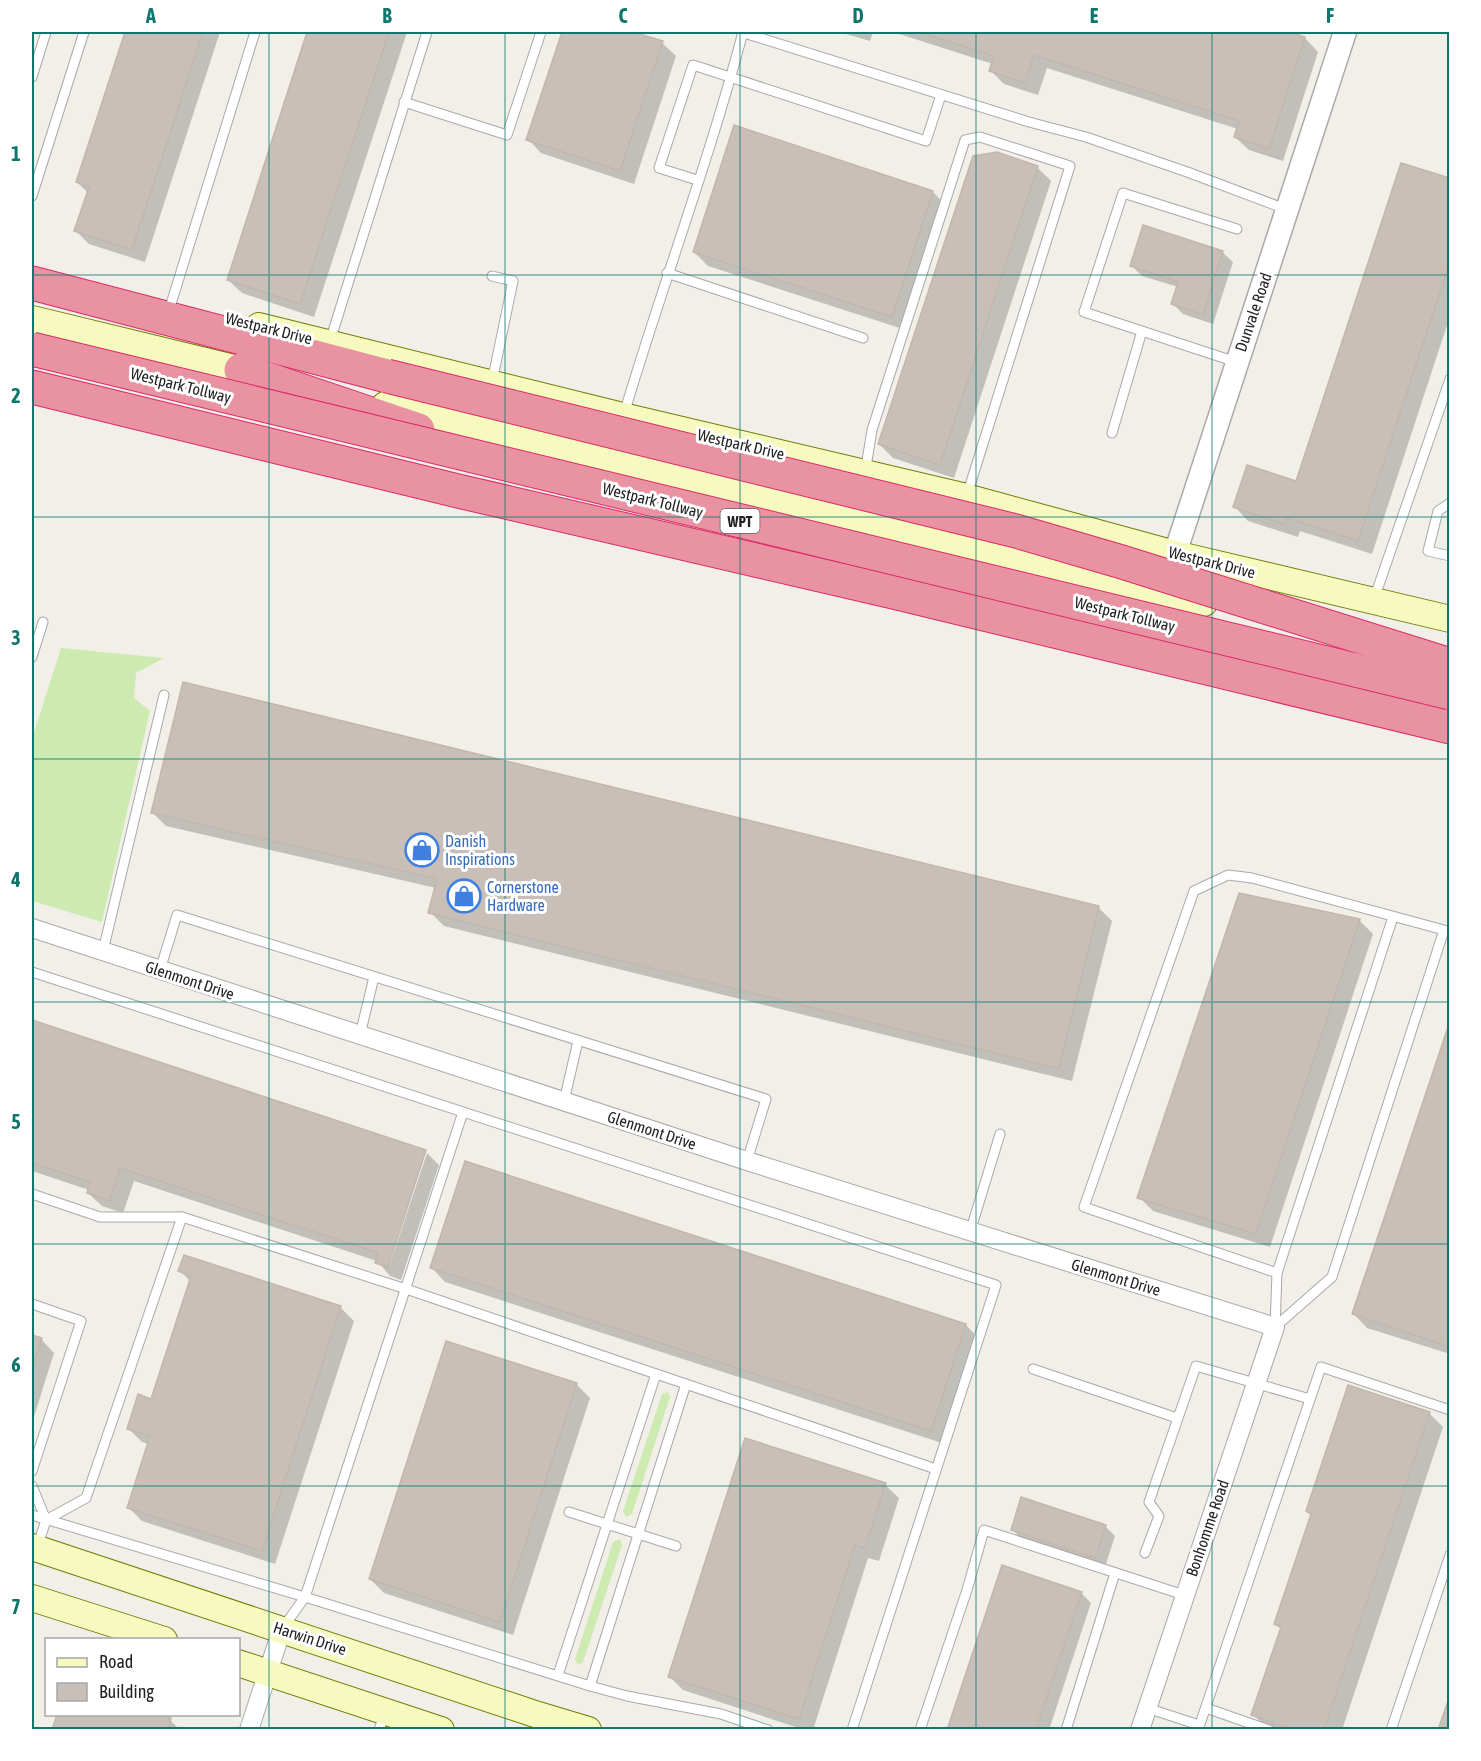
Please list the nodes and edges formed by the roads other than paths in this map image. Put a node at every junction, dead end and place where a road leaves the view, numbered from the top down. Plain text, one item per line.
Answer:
1 (46, 32) edge
2 (84, 32) edge
3 (255, 32) edge
4 (427, 32) edge
5 (541, 32) edge
6 (742, 32) edge
7 (1346, 32) edge
8 (32, 77) edge
9 (731, 77) junction
10 (941, 94) junction
11 (404, 102) junction
12 (698, 180) junction
13 (32, 196) edge
14 (1288, 210) junction
15 (1237, 229) dead end
16 (32, 269) edge
17 (667, 273) junction
18 (492, 276) dead end
19 (32, 282) edge
20 (171, 304) junction
21 (32, 319) edge
22 (1142, 331) junction
23 (863, 338) dead end
24 (329, 343) junction
25 (32, 349) edge
26 (1236, 362) junction
27 (241, 370) junction
28 (1449, 380) edge
29 (492, 384) junction
30 (32, 387) edge
31 (624, 416) junction
32 (1112, 433) dead end
33 (864, 473) junction
34 (966, 497) junction
35 (1449, 503) edge
36 (1175, 554) junction
37 (1449, 556) edge
38 (893, 592) junction
39 (1162, 593) junction
40 (1373, 601) junction
41 (1449, 620) edge
42 (43, 622) dead end
43 (32, 657) edge
44 (1449, 663) edge
45 (1449, 693) edge
46 (164, 695) dead end
47 (1449, 727) edge
48 (1393, 917) junction
49 (32, 928) edge
50 (103, 951) junction
51 (160, 970) junction
52 (32, 972) edge
53 (374, 977) junction
54 (360, 1035) junction
55 (578, 1041) junction
56 (564, 1101) junction
57 (463, 1112) junction
58 (1000, 1134) dead end
59 (747, 1161) junction
60 (32, 1194) edge
61 (182, 1217) junction
62 (970, 1232) junction
63 (1277, 1273) junction
64 (406, 1289) junction
65 (32, 1305) edge
66 (1275, 1327) junction
67 (1033, 1370) dead end
68 (656, 1374) junction
69 (686, 1384) junction
70 (1256, 1384) junction
71 (1311, 1399) junction
72 (1449, 1410) edge
73 (1177, 1418) junction
74 (936, 1469) junction
75 (32, 1471) edge
76 (32, 1486) edge
77 (570, 1512) dead end
78 (32, 1515) edge
79 (46, 1520) junction
80 (607, 1524) junction
81 (638, 1534) junction
82 (676, 1546) dead end
83 (34, 1548) edge
84 (1145, 1553) dead end
85 (1449, 1555) edge
86 (1116, 1573) junction
87 (1184, 1595) junction
88 (305, 1597) junction
89 (32, 1598) edge
90 (282, 1629) junction
91 (158, 1638) edge
92 (240, 1664) edge
93 (268, 1672) junction
94 (558, 1675) junction
95 (590, 1686) junction
96 (1148, 1708) junction
97 (1206, 1708) junction
98 (382, 1720) edge
99 (1199, 1727) edge
100 (249, 1730) edge
101 (441, 1730) edge
102 (588, 1730) edge
103 (768, 1730) edge
104 (852, 1730) edge
105 (920, 1730) edge
106 (1066, 1730) edge
107 (1140, 1730) edge
108 (1269, 1730) edge
109 (1391, 1730) edge

1 - 8 lane
2 - 13 lane
3 - 20 lane
4 - 11 lane
5 - 11 lane
6 - 9 lane
6 - 10 lane
7 - 14 street, Dunvale Road
9 - 10 lane
9 - 12 lane
9 - 12 lane
10 - 14 lane
11 - 24 lane
12 - 17 lane
14 - 26 street, Dunvale Road
15 - 22 lane
16 - 20 main road, Westpark Drive
17 - 23 lane
17 - 31 lane
18 - 29 lane
19 - 44 highway, bridge
20 - 24 main road, Westpark Drive
21 - 27 main road
22 - 26 lane
22 - 32 lane
24 - 29 main road, Westpark Drive
25 - 45 highway, Westpark Tollway / WPT, bridge
26 - 36 street, Dunvale Road
27 - 38 highway
27 - 39 main road
28 - 40 lane
29 - 31 main road, Westpark Drive
30 - 38 highway, Westpark Tollway / WPT
31 - 33 main road, Westpark Drive
33 - 34 main road, Westpark Drive
33 - 34 lane
34 - 36 main road, Westpark Drive
35 - 37 lane
36 - 39 street, Dunvale Road
36 - 40 main road, Westpark Drive
38 - 47 highway, Westpark Tollway / WPT
39 - 44 main road
40 - 41 main road, Westpark Drive
42 - 43 lane
46 - 50 lane
48 - 63 lane
48 - 63 lane
48 - 66 lane
49 - 50 street, Glenmont Drive
50 - 51 street, Glenmont Drive
51 - 53 lane
51 - 54 street, Glenmont Drive
52 - 57 lane
53 - 54 lane
53 - 55 lane
54 - 56 street, Glenmont Drive
55 - 56 lane
55 - 59 lane
56 - 59 street, Glenmont Drive
57 - 64 lane
57 - 74 lane
58 - 62 lane
59 - 62 street, Glenmont Drive
60 - 61 lane
61 - 64 lane
61 - 79 lane
62 - 66 street, Glenmont Drive
63 - 66 lane
64 - 68 lane
64 - 88 lane
65 - 75 lane
66 - 70 street, Bonhomme Road
67 - 73 lane
68 - 69 lane
68 - 80 lane
69 - 74 lane
69 - 81 lane
70 - 71 lane
70 - 73 lane
70 - 87 street, Bonhomme Road
71 - 72 lane
71 - 97 lane
73 - 84 lane
74 - 104 lane
76 - 79 lane
77 - 80 lane
78 - 79 lane
79 - 83 lane
79 - 88 lane
80 - 81 lane
80 - 94 lane
81 - 82 lane
81 - 95 lane
83 - 90 main road, Harwin Drive
85 - 109 lane
86 - 87 lane
86 - 105 lane
86 - 106 lane
87 - 96 street, Bonhomme Road
88 - 90 lane
88 - 94 lane
89 - 91 main road
90 - 93 street
90 - 102 main road, Harwin Drive
92 - 93 main road
93 - 98 main road
93 - 100 street
94 - 95 lane
95 - 103 lane
96 - 99 lane
96 - 107 street, Bonhomme Road
97 - 99 lane
97 - 108 lane
98 - 101 main road

